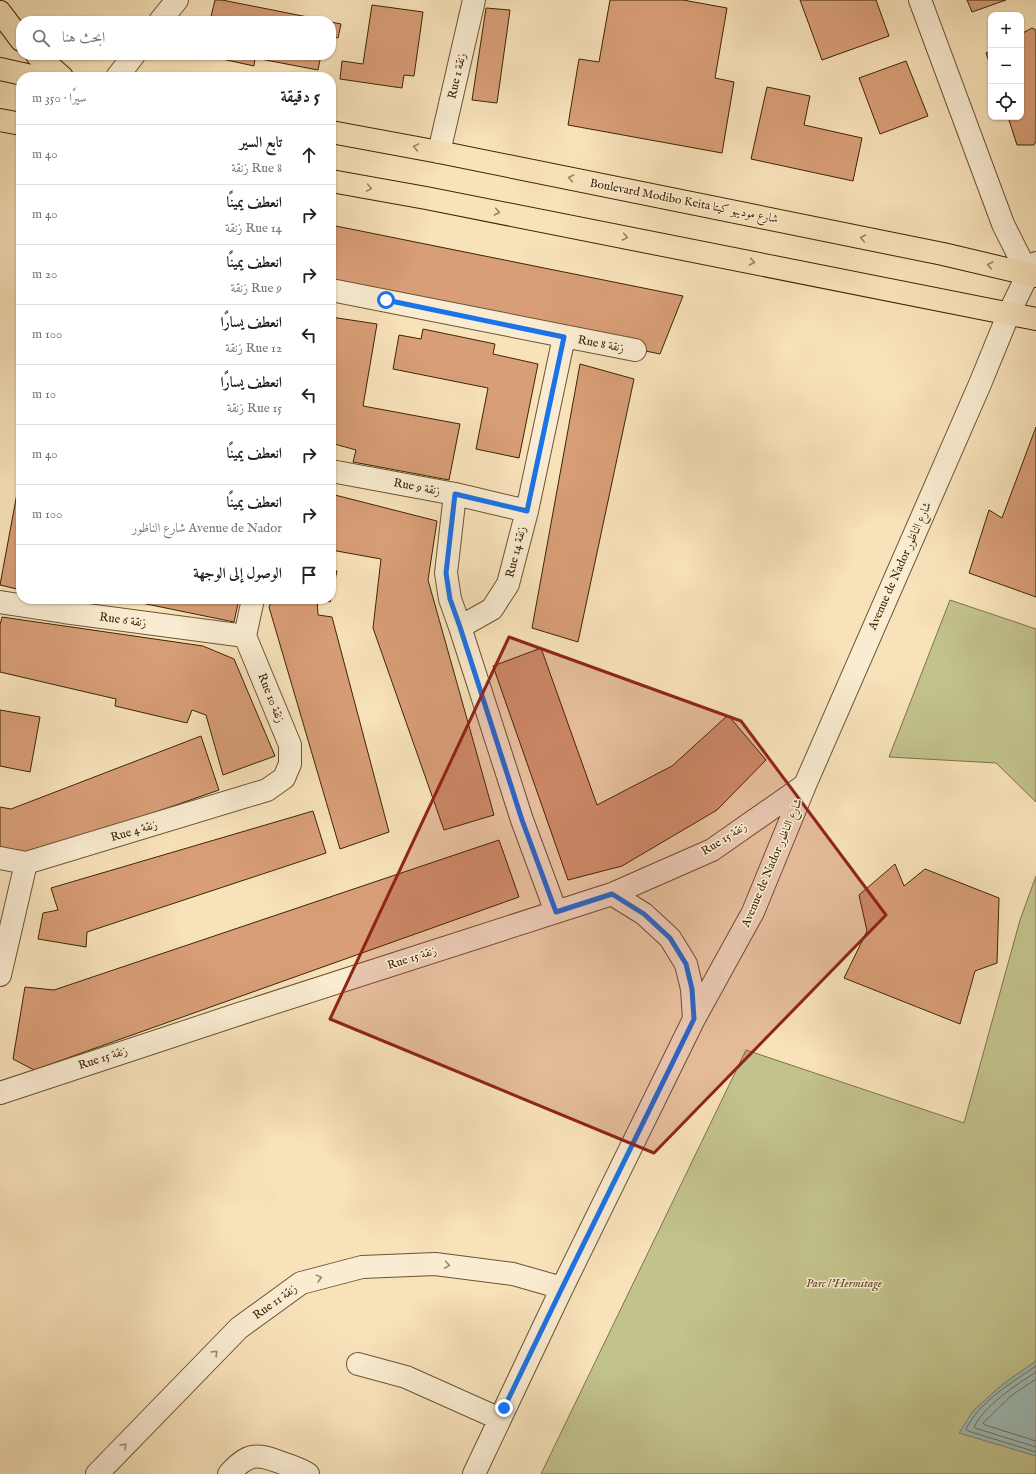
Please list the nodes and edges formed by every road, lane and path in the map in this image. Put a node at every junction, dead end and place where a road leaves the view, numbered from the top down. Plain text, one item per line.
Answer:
1 (177, 0) edge
2 (474, 0) edge
3 (920, 0) edge
4 (0, 12) edge
5 (164, 16) edge
6 (16, 33) edge
7 (43, 60) edge
8 (130, 60) edge
9 (0, 69) edge
10 (56, 72) edge
11 (121, 72) edge
12 (16, 73) edge
13 (0, 120) edge
14 (16, 123) edge
15 (336, 133) edge
16 (439, 152) junction
17 (336, 182) edge
18 (1033, 271) edge
19 (336, 291) edge
20 (1009, 313) junction
21 (1036, 319) edge
22 (564, 337) junction
23 (635, 350) dead end
24 (336, 472) edge
25 (455, 494) junction
26 (527, 511) junction
27 (0, 602) edge
28 (16, 603) edge
29 (32, 604) edge
30 (252, 604) edge
31 (65, 606) edge
32 (460, 627) junction
33 (245, 636) junction
34 (805, 785) junction
35 (267, 790) joint
36 (0, 858) edge
37 (26, 863) junction
38 (612, 894) junction
39 (556, 912) junction
40 (0, 975) edge
41 (694, 1019) junction
42 (0, 1093) edge
43 (562, 1288) junction
44 (358, 1364) dead end
45 (500, 1419) junction
46 (101, 1473) edge
47 (229, 1474) edge
48 (308, 1474) edge
49 (474, 1474) edge

1 - 5 street
2 - 16 street, Rue 1 زنقة
3 - 18 street
4 - 6 main road
7 - 10 main road
8 - 11 street
9 - 12 main road
13 - 14 main road
16 -> 15 main road, Boulevard Modibo Keita شارع موديبو كيتا
18 -> 16 main road, Boulevard Modibo Keita شارع موديبو كيتا
17 -> 20 main road
18 - 20 street, Avenue de Nador شارع الناظور
19 - 22 street, Rue 8 زنقة
20 - 21 main road
20 - 34 street, Avenue de Nador شارع الناظور
22 - 23 street, Rue 8 زنقة
22 - 26 street, Rue 14 زنقة
24 - 25 street, Rue 9 زنقة
25 - 26 street, Rue 9 زنقة
25 - 32 street
26 - 32 street, Rue 14 زنقة
27 - 28 street, Rue 6 زنقة
29 - 31 street, Rue 6 زنقة
30 - 33 street
31 - 33 street, Rue 6 زنقة
32 - 39 street
33 - 35 street, Rue 10 زنقة
34 - 38 street, Rue 15 زنقة
34 - 41 street, Avenue de Nador شارع الناظور
35 - 37 street, Rue 4 زنقة
36 - 37 street, Rue 4 زنقة
37 - 40 street
38 - 39 street, Rue 15 زنقة
38 - 41 street
39 - 42 street, Rue 15 زنقة
41 - 43 street, Avenue de Nador شارع الناظور
43 - 45 street, Avenue de Nador شارع الناظور
46 -> 43 street, Rue 11 زنقة
44 - 45 street
45 - 49 street, Avenue de Nador شارع الناظور
47 - 48 street

